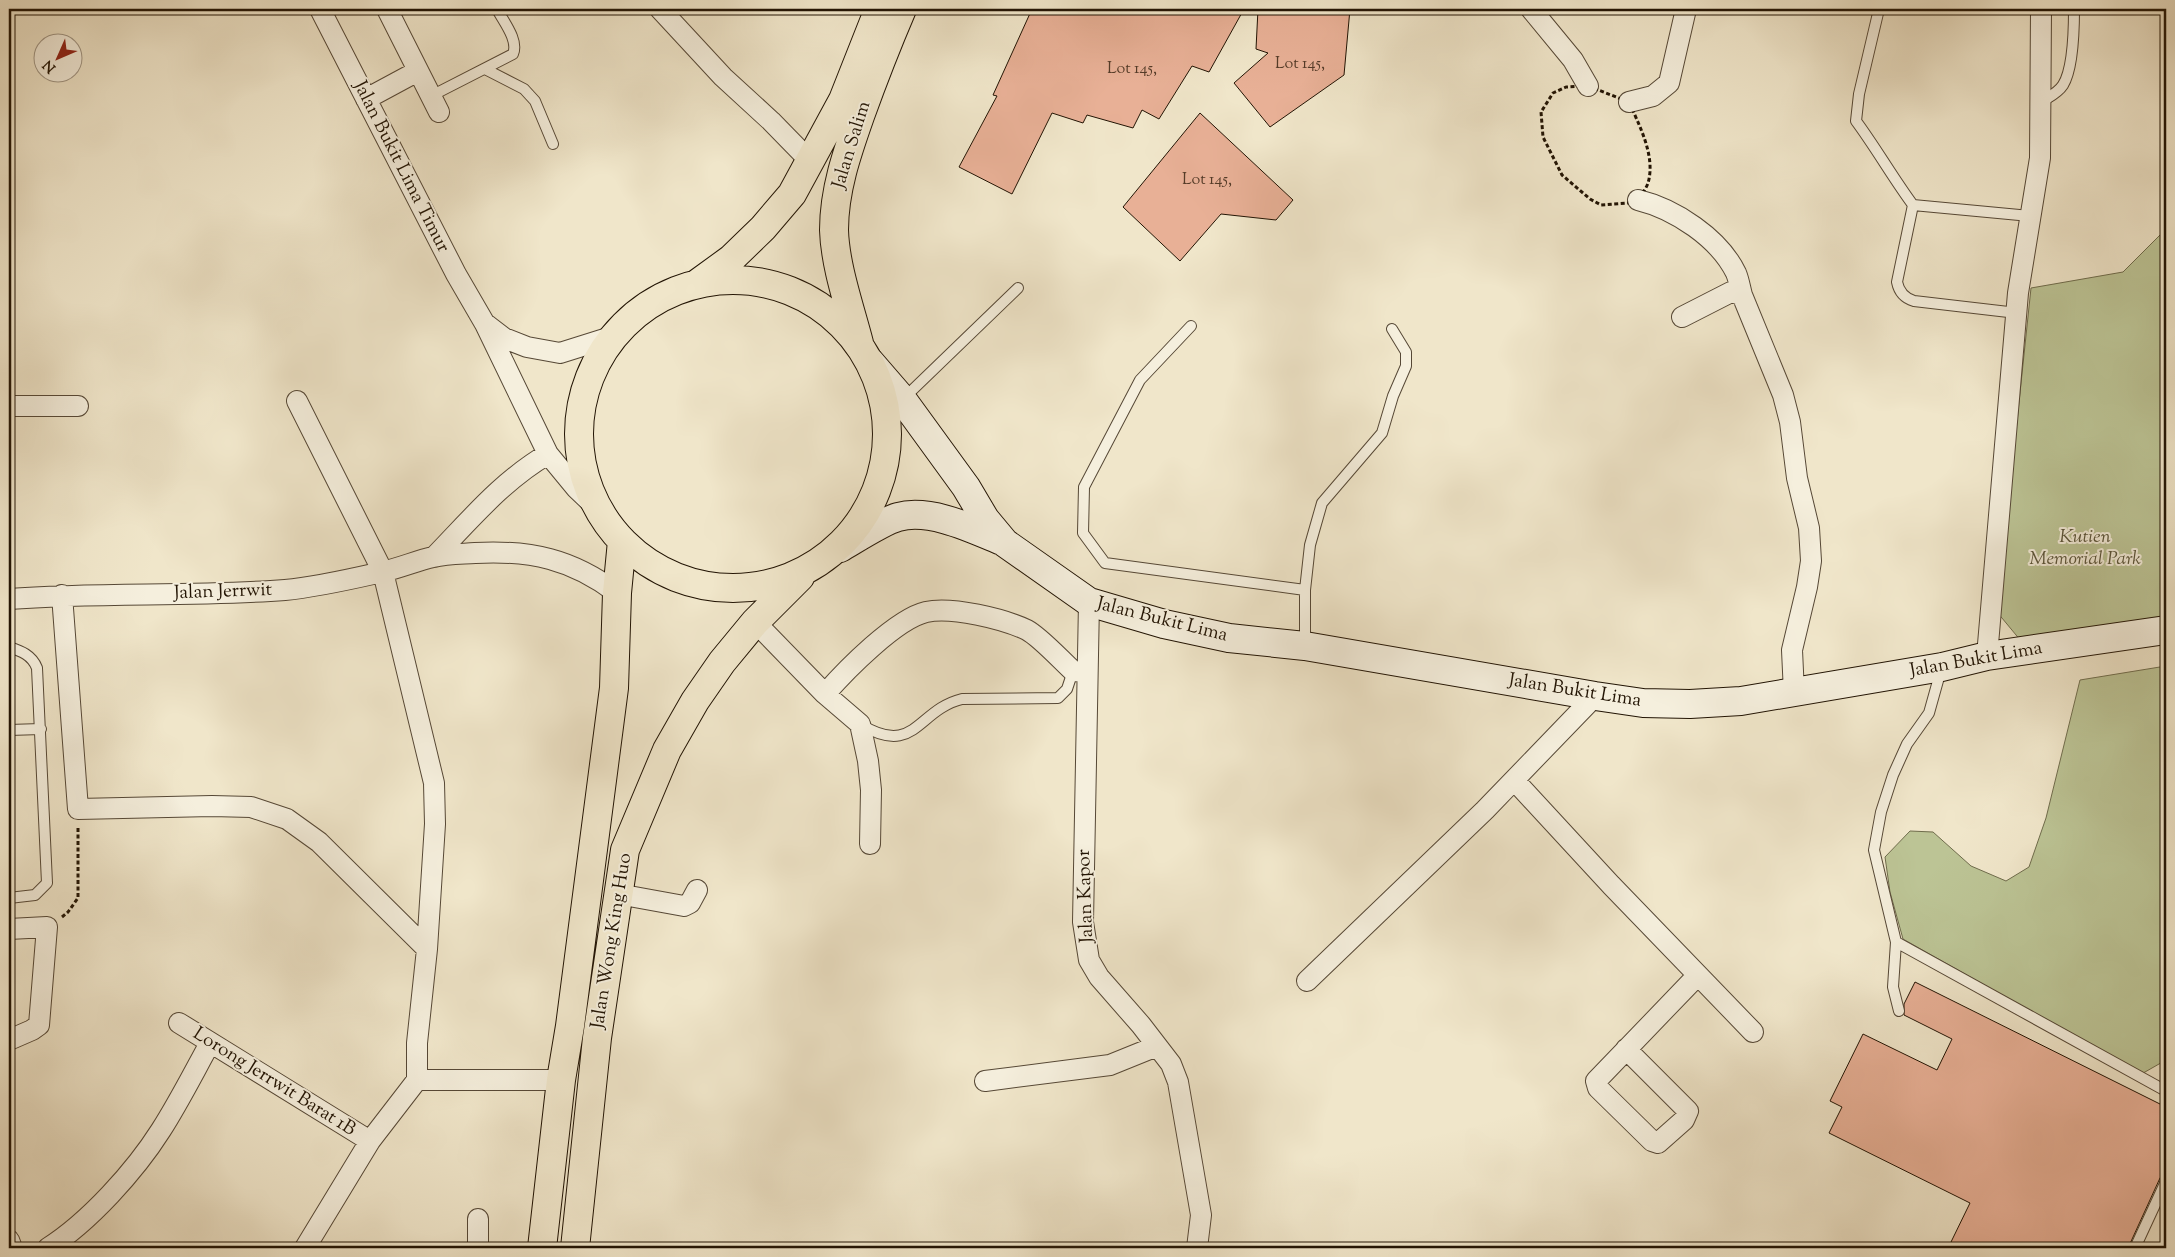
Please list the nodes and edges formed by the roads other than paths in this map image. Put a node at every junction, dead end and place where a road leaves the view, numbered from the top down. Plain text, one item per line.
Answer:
1 (320, 9) edge
2 (387, 9) edge
3 (497, 9) edge
4 (660, 9) edge
5 (879, 9) edge
6 (902, 9) edge
7 (1531, 9) edge
8 (1686, 9) edge
9 (1879, 9) edge
10 (2041, 9) edge
11 (2074, 9) edge
12 (485, 69) junction
13 (418, 71) junction
14 (1588, 86) road end
15 (366, 99) junction
16 (1629, 102) road end
17 (2041, 102) junction
18 (435, 104) joint
19 (554, 144) dead end
20 (811, 162) junction
21 (1638, 200) road end
22 (1913, 205) junction
23 (2030, 216) junction
24 (697, 284) junction
25 (1018, 288) dead end
26 (1742, 296) junction
27 (2017, 313) junction
28 (1682, 317) dead end
29 (486, 324) junction
30 (1191, 326) dead end
31 (1392, 329) dead end
32 (614, 336) junction
33 (865, 354) junction
34 (902, 399) junction
35 (297, 401) dead end
36 (9, 406) edge
37 (78, 406) dead end
38 (548, 454) junction
39 (599, 510) junction
40 (622, 541) junction
41 (1005, 543) junction
42 (840, 548) junction
43 (434, 557) junction
44 (807, 571) junction
45 (383, 572) junction
46 (1305, 590) junction
47 (617, 593) junction
48 (62, 595) junction
49 (9, 599) edge
50 (1089, 602) junction
51 (755, 622) junction
52 (2166, 630) edge
53 (1306, 646) junction
54 (9, 647) edge
55 (1987, 656) junction
56 (1942, 667) junction
57 (1080, 671) junction
58 (1794, 693) junction
59 (825, 694) junction
60 (1595, 696) junction
61 (860, 724) junction
62 (41, 729) junction
63 (9, 730) edge
64 (1515, 780) junction
65 (870, 844) dead end
66 (697, 890) dead end
67 (618, 894) junction
68 (9, 898) edge
69 (9, 930) edge
70 (1896, 942) junction
71 (427, 949) junction
72 (1697, 976) junction
73 (1307, 981) dead end
74 (1899, 1011) dead end
75 (179, 1023) dead end
76 (1752, 1032) dead end
77 (9, 1040) edge
78 (210, 1043) junction
79 (1156, 1046) junction
80 (1626, 1049) junction
81 (418, 1080) junction
82 (561, 1080) junction
83 (985, 1081) dead end
84 (2166, 1091) edge
85 (370, 1141) junction
86 (2166, 1181) edge
87 (478, 1219) dead end
88 (9, 1240) edge
89 (12, 1248) edge
90 (48, 1248) edge
91 (305, 1248) edge
92 (478, 1248) edge
93 (542, 1248) edge
94 (575, 1248) edge
95 (1197, 1248) edge
96 (2135, 1248) edge

1 - 15 street, Jalan Bukit Lima Timur
2 - 13 street
3 - 12 lane
4 - 20 street
5 - 20 main road, Jalan Salim
6 - 33 main road, Jalan Salim
7 - 14 street
8 - 16 street
9 - 22 lane
10 - 17 street
11 - 17 lane
12 - 18 lane
12 - 19 lane
13 - 15 street
13 - 18 street
15 - 29 street, Jalan Bukit Lima Timur
17 - 23 street
20 - 24 main road, Jalan Salim
21 - 26 street
22 - 23 lane
22 - 27 lane
23 - 27 street
24 - 32 main road
24 - 33 main road
25 - 34 lane
26 - 28 street
26 - 58 street
27 - 55 street
29 - 32 street, Jalan Bukit Lima Timur
29 - 38 street, Jalan Bukit Lima Timur
30 - 46 lane
31 - 46 lane
32 - 39 main road
33 - 34 main road
33 - 42 main road, Jalan Salim
34 - 41 main road
35 - 45 street
36 - 37 street
38 - 39 street, Jalan Bukit Lima Timur
38 - 43 street
39 - 40 main road
40 - 44 main road
40 - 47 main road, Jalan Wong King Huo
41 - 42 main road
41 - 50 main road, Jalan Bukit Lima
42 - 44 main road, Jalan Salim
43 - 45 street, Jalan Jerrwit
43 - 47 street, Jalan Jerrwit
44 - 51 main road, Jalan Wong King Huo
45 - 48 street, Jalan Jerrwit
45 - 71 street
46 - 53 lane
47 - 82 main road, Jalan Wong King Huo
48 - 49 street, Jalan Jerrwit
48 - 71 street
50 - 53 main road, Jalan Bukit Lima
50 - 57 street, Jalan Kapor
51 - 59 street
51 - 67 main road, Jalan Wong King Huo
52 - 55 main road, Jalan Bukit Lima
53 - 60 main road, Jalan Bukit Lima
54 - 62 lane
55 - 56 main road, Jalan Bukit Lima
56 - 58 main road, Jalan Bukit Lima
56 - 70 lane
57 - 59 street
57 - 61 lane
57 - 79 street, Jalan Kapor
58 - 60 main road, Jalan Bukit Lima
59 - 61 street
60 - 64 street
61 - 65 street
62 - 63 lane
62 - 68 lane
64 - 72 street
64 - 73 street
66 - 67 street
67 - 94 main road, Jalan Wong King Huo
69 - 77 street
70 - 74 lane
70 - 84 lane
71 - 81 street
72 - 76 street
72 - 80 street
75 - 78 street, Lorong Jerrwit Barat 1B
78 - 85 street, Lorong Jerrwit Barat 1B
78 - 90 street
79 - 83 street
79 - 95 street, Jalan Kapor
80 - 80 street
81 - 82 street
81 - 85 street
82 - 93 main road, Jalan Wong King Huo
85 - 91 street
86 - 96 lane
87 - 92 street
88 - 89 street

